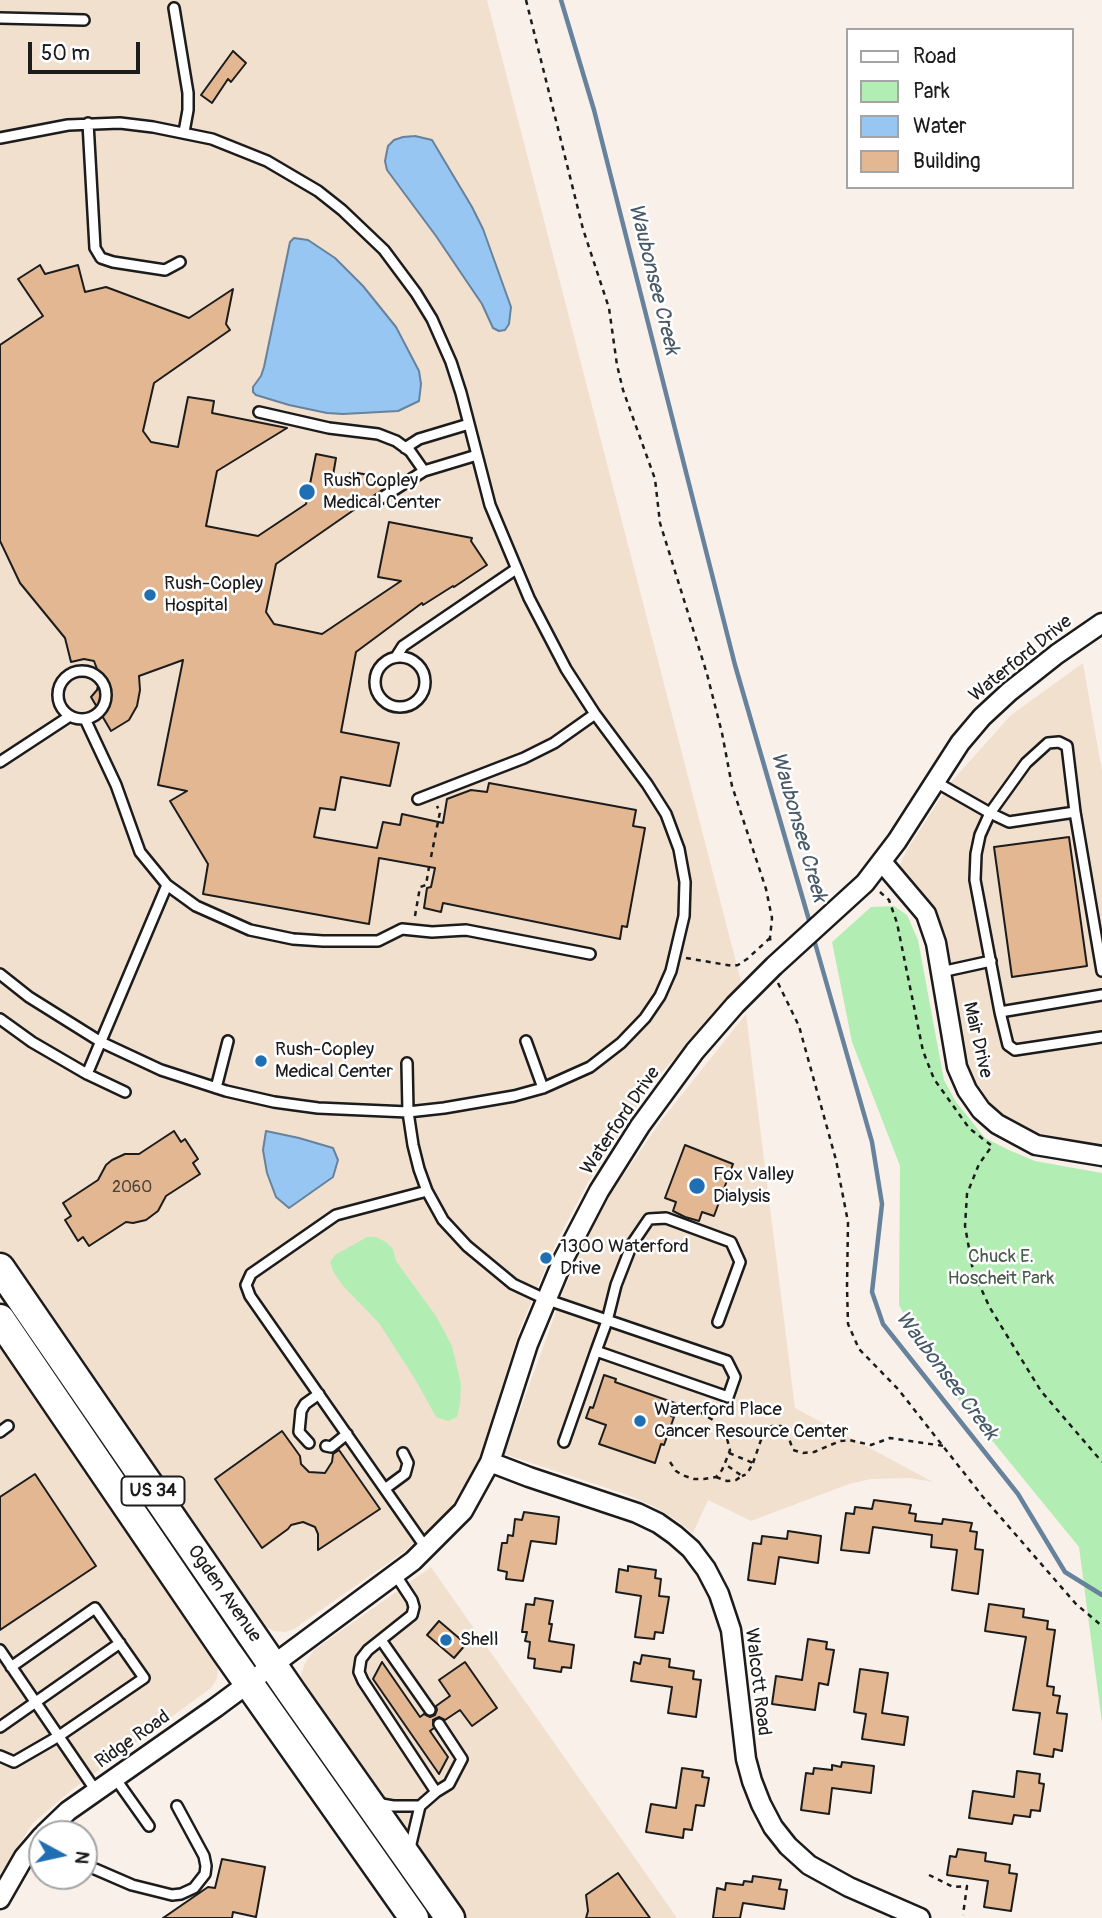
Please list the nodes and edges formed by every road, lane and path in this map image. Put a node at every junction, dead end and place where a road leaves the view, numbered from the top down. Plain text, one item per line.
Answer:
1 (526, 0) edge
2 (174, 9) dead end
3 (0, 18) edge
4 (83, 20) dead end
5 (88, 123) junction
6 (184, 132) junction
7 (0, 138) edge
8 (180, 262) dead end
9 (259, 412) dead end
10 (469, 424) junction
11 (405, 448) junction
12 (477, 455) junction
13 (424, 471) junction
14 (375, 502) dead end
15 (516, 569) junction
16 (1102, 623) edge
17 (396, 657) junction
18 (595, 714) junction
19 (70, 716) junction
20 (85, 719) junction
21 (0, 762) edge
22 (934, 780) junction
23 (432, 794) junction
24 (418, 799) dead end
25 (1075, 811) junction
26 (990, 813) junction
27 (431, 857) dead end
28 (882, 862) junction
29 (429, 867) dead end
30 (167, 885) junction
31 (882, 893) dead end
32 (415, 916) dead end
33 (770, 938) junction
34 (780, 952) junction
35 (590, 954) dead end
36 (686, 958) dead end
37 (991, 961) junction
38 (1102, 971) edge
39 (941, 972) junction
40 (0, 974) edge
41 (778, 982) dead end
42 (1102, 995) edge
43 (1000, 1012) junction
44 (0, 1019) edge
45 (1102, 1037) edge
46 (229, 1041) dead end
47 (526, 1041) dead end
48 (101, 1042) junction
49 (407, 1063) dead end
50 (87, 1074) junction
51 (216, 1088) junction
52 (543, 1088) junction
53 (125, 1092) dead end
54 (408, 1111) junction
55 (1102, 1156) edge
56 (427, 1191) junction
57 (0, 1268) edge
58 (545, 1299) junction
59 (0, 1320) edge
60 (607, 1321) junction
61 (718, 1322) dead end
62 (596, 1351) junction
63 (319, 1394) junction
64 (689, 1406) dead end
65 (347, 1434) junction
66 (564, 1442) dead end
67 (309, 1443) dead end
68 (944, 1446) junction
69 (326, 1447) dead end
70 (403, 1453) dead end
71 (729, 1453) junction
72 (490, 1462) junction
73 (670, 1462) dead end
74 (1102, 1462) edge
75 (754, 1463) junction
76 (725, 1464) junction
77 (742, 1476) junction
78 (716, 1477) junction
79 (386, 1488) junction
80 (426, 1548) junction
81 (395, 1574) junction
82 (1102, 1626) edge
83 (380, 1640) junction
84 (120, 1643) junction
85 (0, 1650) edge
86 (273, 1665) junction
87 (11, 1667) junction
88 (248, 1683) junction
89 (36, 1702) junction
90 (430, 1710) dead end
91 (439, 1724) dead end
92 (0, 1727) edge
93 (59, 1736) junction
94 (0, 1756) edge
95 (114, 1778) junction
96 (96, 1791) junction
97 (436, 1792) junction
98 (367, 1800) junction
99 (177, 1806) dead end
100 (420, 1807) junction
101 (59, 1820) edge
102 (149, 1826) dead end
103 (28, 1852) edge
104 (408, 1859) junction
105 (98, 1870) edge
106 (929, 1875) dead end
107 (0, 1899) edge
108 (962, 1915) dead end
109 (414, 1918) edge
110 (450, 1918) edge
111 (920, 1918) edge

1 - 33 path
2 - 6 lane
3 - 4 lane
5 - 6 lane
5 - 7 lane
5 - 8 lane
6 - 10 lane
9 - 11 lane
10 - 11 lane
10 - 12 lane
11 - 13 lane
12 - 13 lane
12 - 15 lane
13 - 14 lane
15 - 17 lane
15 - 18 lane
16 - 22 street, Waterford Drive
17 - 17 lane
18 - 23 lane
18 - 52 lane
19 - 20 lane
19 - 20 lane
19 - 21 lane
20 - 30 lane
22 - 26 lane
22 - 28 street, Waterford Drive
23 - 24 lane
23 - 27 path
25 - 26 lane
25 - 26 lane
25 - 38 lane
26 - 37 lane
28 - 34 street, Waterford Drive
28 - 39 street, Mair Drive
29 - 32 path
30 - 35 lane
30 - 48 lane
31 - 74 path
33 - 34 path
33 - 36 path
34 - 58 street, Waterford Drive
37 - 39 lane
37 - 43 lane
39 - 55 street, Mair Drive
40 - 48 lane
41 - 68 path
42 - 43 lane
43 - 45 lane
44 - 50 lane
46 - 51 lane
47 - 52 lane
48 - 50 lane
48 - 51 lane
49 - 54 lane
50 - 53 lane
51 - 54 lane
52 - 54 lane
54 - 56 lane
56 - 58 lane
56 - 63 lane
57 - 86 main road, Ogden Avenue / US 34
58 - 60 lane
58 - 72 street, Waterford Drive
59 - 88 main road, Ogden Avenue / US 34
60 - 61 lane
60 - 62 lane
60 - 62 lane
62 - 66 lane
63 - 65 lane
63 - 67 lane
64 - 71 path
65 - 69 lane
65 - 79 lane
68 - 75 path
68 - 82 path
70 - 79 lane
71 - 75 path
71 - 76 path
72 - 80 street, Waterford Drive
72 - 111 street, Walcott Road
73 - 78 path
75 - 77 path
76 - 77 path
76 - 78 path
77 - 78 path
79 - 80 lane
80 - 81 street, Waterford Drive
81 - 83 lane
81 - 86 street, Waterford Drive
83 - 90 lane
83 - 97 lane
84 - 87 lane
84 - 89 lane
84 - 93 lane
85 - 87 lane
86 - 88 street, Waterford Drive
86 - 98 main road, Ogden Avenue / US 34
87 - 89 lane
88 - 95 street, Ridge Road
88 - 109 main road, Ogden Avenue / US 34
89 - 92 lane
89 - 93 lane
91 - 97 lane
93 - 94 lane
93 - 96 lane
95 - 96 street, Ridge Road
95 - 102 lane
96 - 101 street, Ridge Road
97 - 100 lane
98 - 100 lane
98 - 104 main road, Ogden Avenue / US 34
99 - 105 lane
100 - 104 lane
103 - 107 street, Ridge Road
104 - 110 main road, Ogden Avenue / US 34
106 - 108 path

